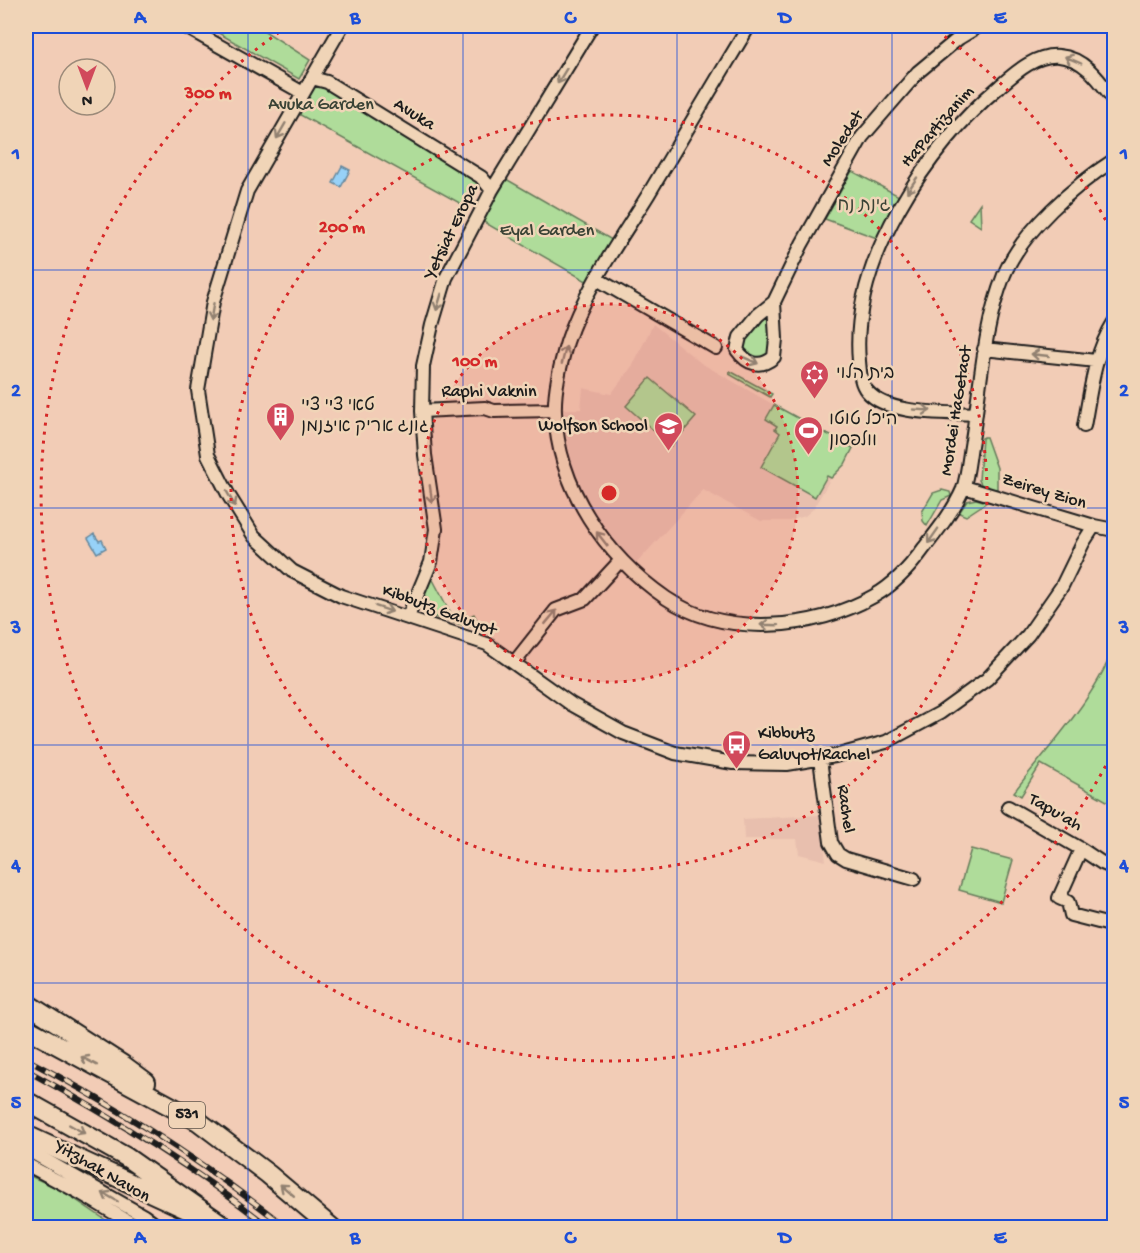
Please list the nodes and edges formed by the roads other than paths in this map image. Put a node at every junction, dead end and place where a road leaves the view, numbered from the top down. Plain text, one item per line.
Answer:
1 (184, 26) edge
2 (342, 26) edge
3 (592, 26) edge
4 (749, 26) edge
5 (980, 26) edge
6 (312, 78) junction
7 (303, 93) junction
8 (1114, 99) edge
9 (1114, 160) edge
10 (492, 190) junction
11 (597, 279) junction
12 (774, 302) junction
13 (1114, 322) edge
14 (716, 348) dead end
15 (984, 349) junction
16 (1096, 361) junction
17 (555, 410) junction
18 (422, 411) junction
19 (976, 414) junction
20 (1084, 426) dead end
21 (964, 487) junction
22 (1094, 526) junction
23 (1114, 530) edge
24 (621, 560) junction
25 (408, 617) junction
26 (514, 663) junction
27 (820, 759) junction
28 (1008, 807) dead end
29 (1081, 849) junction
30 (1114, 868) edge
31 (914, 879) dead end
32 (1114, 926) edge
33 (26, 1003) edge
34 (26, 1028) edge
35 (26, 1101) edge
36 (198, 1121) junction
37 (26, 1135) edge
38 (26, 1149) edge
39 (26, 1164) edge
40 (139, 1227) edge
41 (160, 1227) edge
42 (226, 1227) edge
43 (332, 1227) edge

1 - 7 street
2 - 6 street, Kibbutz Galuyot
3 -> 10 street, Yetsiat Eropa
4 - 11 street, Mordei HaGetaot
5 - 12 street, Moledet
6 - 7 street, Kibbutz Galuyot
6 - 10 street, Avuka
7 -> 25 street, Kibbutz Galuyot
8 -> 19 street, HaPartizanim
9 - 15 street, Mordei HaGetaot
10 -> 18 street, Yetsiat Eropa
11 - 14 street
17 -> 11 street, Mordei HaGetaot
12 -> 12 street, Moledet
13 - 16 street
16 -> 15 street
15 - 19 street, Mordei HaGetaot
16 - 20 street
17 - 18 street, Raphi Vaknin
24 -> 17 street, Mordei HaGetaot
18 -> 25 street, Yetsiat Eropa
19 - 21 street, Mordei HaGetaot
21 - 22 street, Zeirey Zion
21 -> 24 street, Mordei HaGetaot
22 - 23 street, Zeirey Zion
22 - 27 street, Kibbutz Galuyot
26 -> 24 street
25 - 26 street, Kibbutz Galuyot
26 - 27 street, Kibbutz Galuyot
27 - 31 street, Rachel
28 - 29 street, Tapu'ah
29 - 30 street, Tapu'ah
29 - 32 street
33 - 36 highway
36 -> 34 highway, 531
35 -> 42 highway
43 -> 36 highway, 531
37 - 42 highway
41 -> 38 street, Yitzhak Navon
39 - 40 street, Yitzhak Navon

